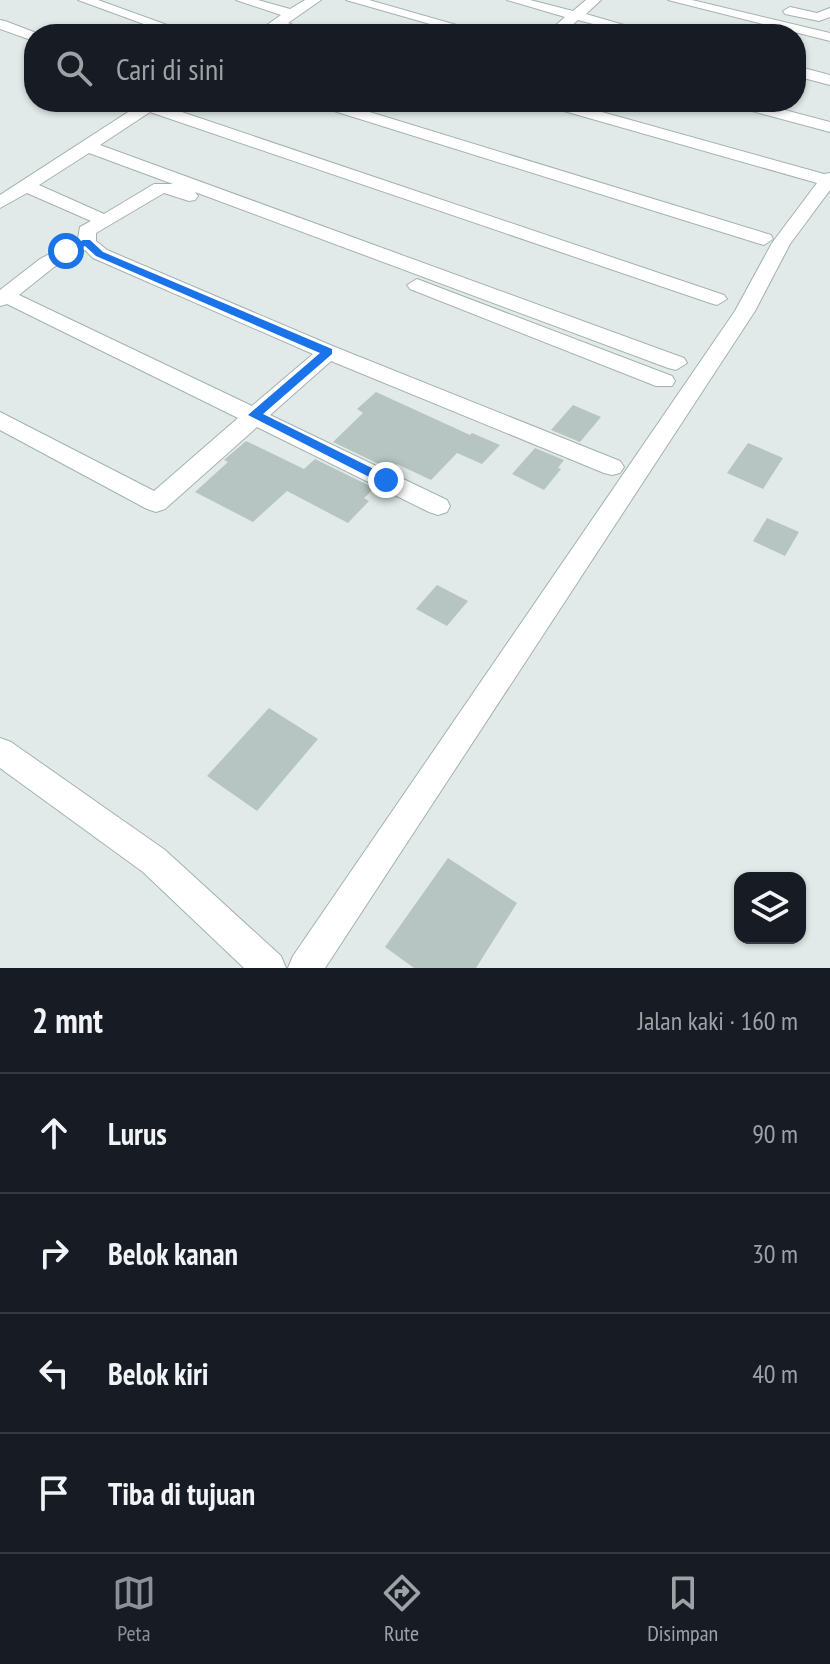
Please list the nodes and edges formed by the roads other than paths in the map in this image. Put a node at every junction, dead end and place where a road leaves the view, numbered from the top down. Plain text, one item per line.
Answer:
1 (85, 0) edge
2 (243, 0) edge
3 (314, 0) edge
4 (353, 0) edge
5 (514, 0) edge
6 (594, 0) edge
7 (675, 0) edge
8 (770, 7) dead end
9 (830, 12) edge
10 (292, 14) junction
11 (575, 15) junction
12 (0, 24) edge
13 (156, 24) edge
14 (276, 24) edge
15 (443, 24) edge
16 (565, 24) edge
17 (610, 24) edge
18 (776, 24) edge
19 (806, 31) edge
20 (24, 33) edge
21 (830, 37) edge
22 (806, 74) edge
23 (830, 80) edge
24 (139, 112) edge
25 (175, 112) edge
26 (353, 112) edge
27 (585, 112) edge
28 (774, 112) edge
29 (830, 127) edge
30 (86, 146) junction
31 (829, 180) edge
32 (26, 186) junction
33 (0, 203) edge
34 (105, 221) junction
35 (764, 239) dead end
36 (87, 242) junction
37 (3, 298) edge
38 (717, 299) dead end
39 (328, 352) junction
40 (676, 363) dead end
41 (664, 381) dead end
42 (254, 415) junction
43 (0, 420) edge
44 (612, 467) dead end
45 (438, 506) dead end
46 (0, 751) edge
47 (269, 968) edge
48 (305, 968) edge

1 - 13 street
2 - 10 street
3 - 10 street
4 - 15 street
5 - 11 street
6 - 11 street
7 - 18 street
8 - 9 street
10 - 14 street
11 - 16 street
11 - 17 street
12 - 20 street
19 - 21 street
22 - 23 street
24 - 30 street
25 - 38 street
26 - 35 street
27 - 31 street
28 - 29 street
30 - 32 street
30 - 40 street
31 - 48 street
32 - 33 street
32 - 34 street
34 - 36 street
34 - 41 street
36 - 37 street
36 - 39 street
37 - 42 street
39 - 42 street
39 - 44 street
42 - 43 street
42 - 45 street
46 - 47 street

